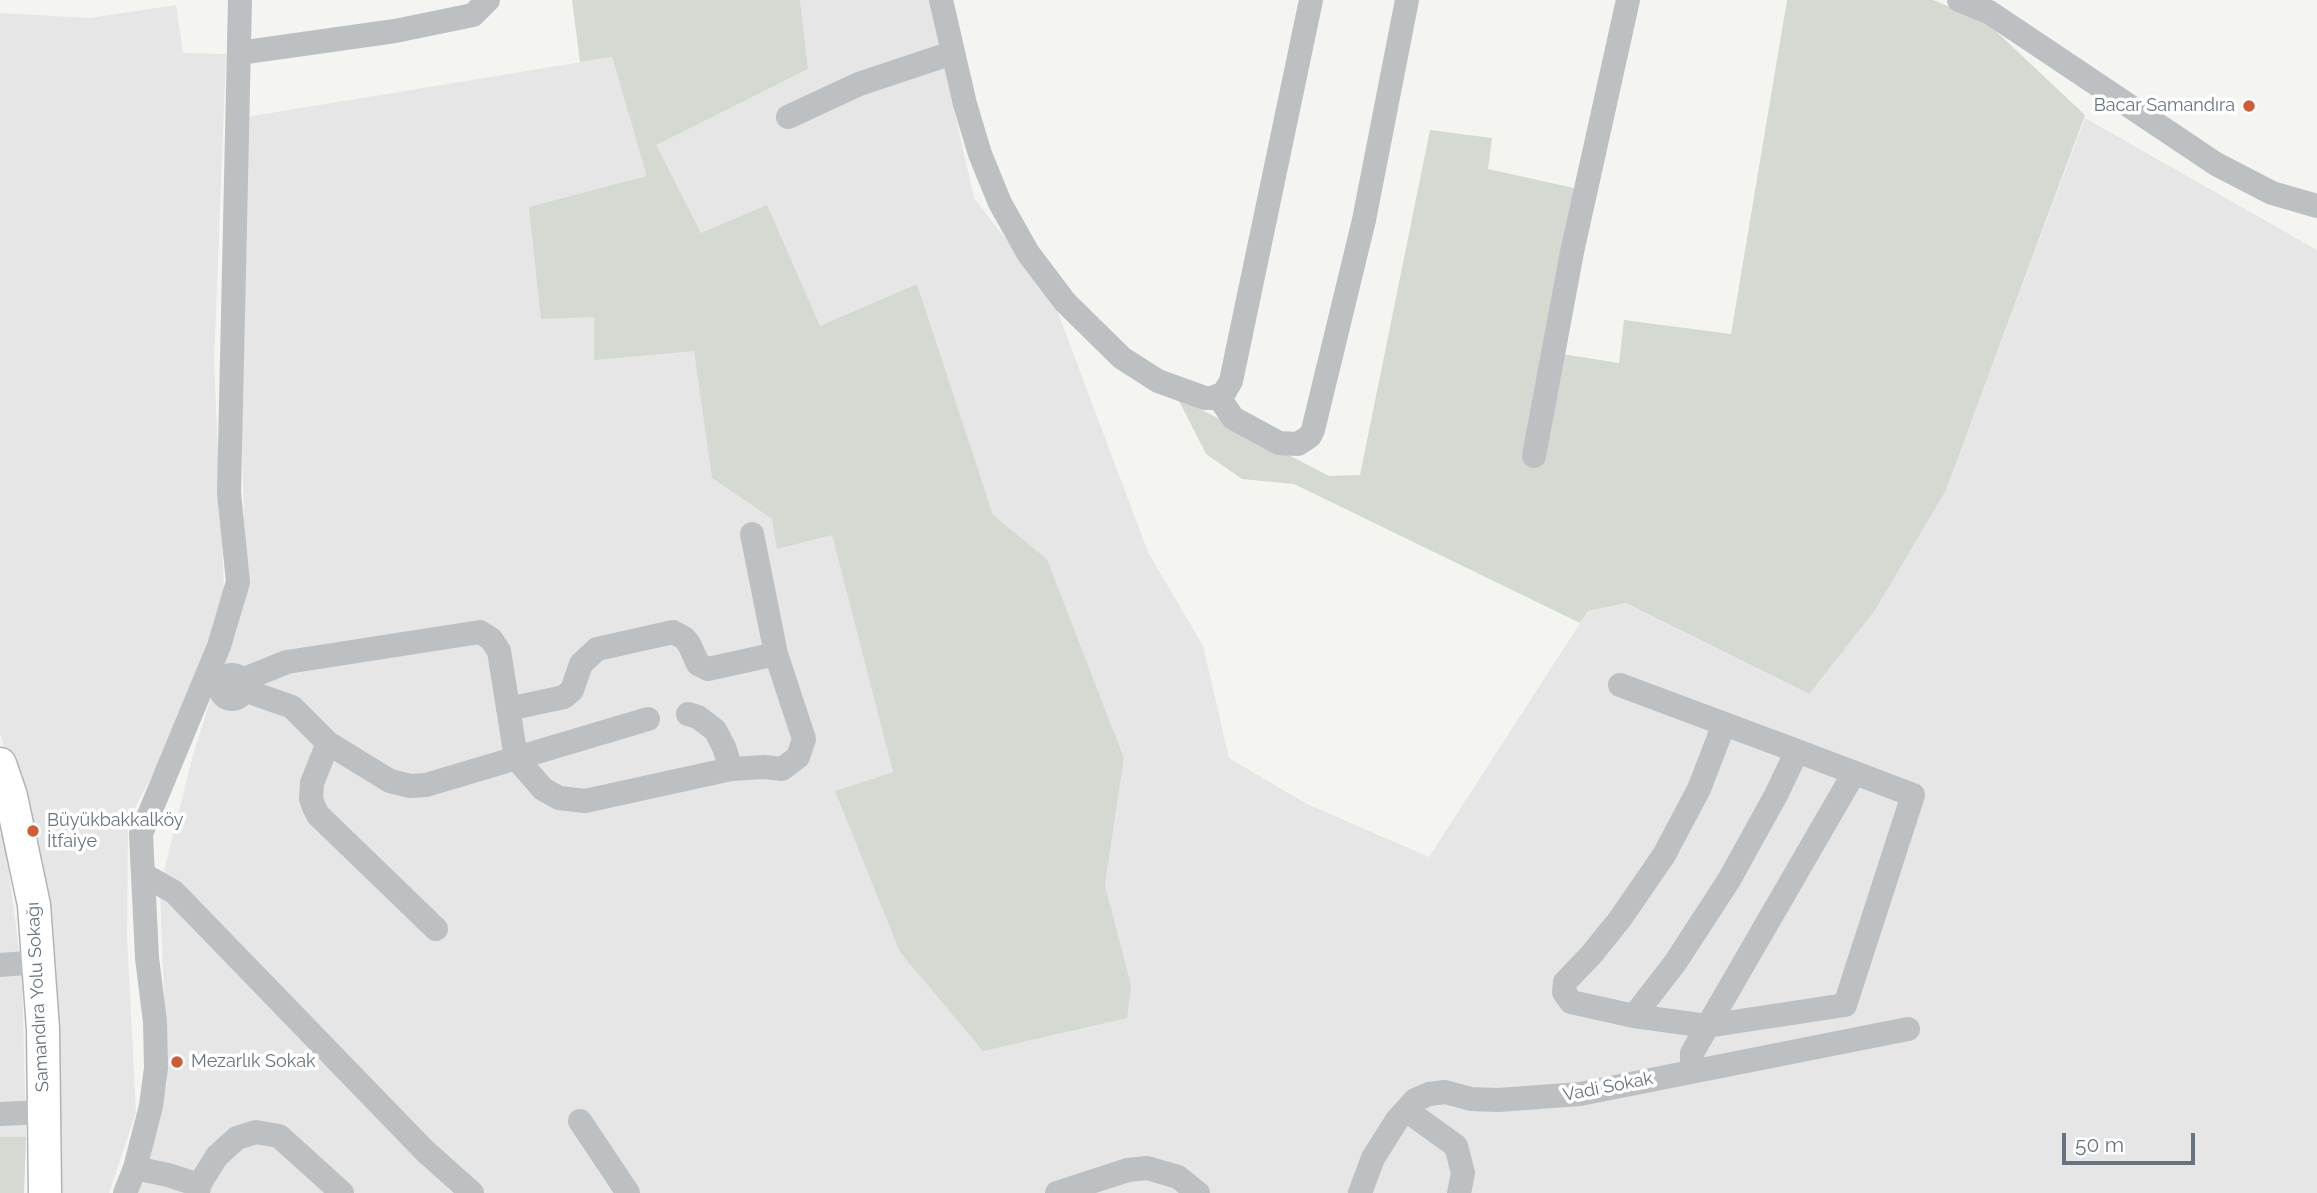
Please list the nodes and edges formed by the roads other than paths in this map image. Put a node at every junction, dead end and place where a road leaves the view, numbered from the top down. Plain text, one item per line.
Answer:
1 (240, 0) edge
2 (488, 0) edge
3 (941, 0) edge
4 (1311, 0) edge
5 (1407, 0) edge
6 (1628, 0) edge
7 (1959, 0) edge
8 (239, 53) junction
9 (952, 53) junction
10 (788, 117) dead end
11 (2317, 206) edge
12 (1218, 396) junction
13 (1534, 456) dead end
14 (752, 534) dead end
15 (219, 646) junction
16 (776, 654) junction
17 (236, 685) junction
18 (1620, 685) dead end
19 (195, 702) junction
20 (508, 709) junction
21 (688, 714) dead end
22 (648, 719) dead end
23 (1724, 724) junction
24 (328, 743) junction
25 (1797, 751) junction
26 (516, 758) junction
27 (0, 764) edge
28 (732, 769) junction
29 (1854, 773) junction
30 (144, 875) junction
31 (436, 929) dead end
32 (40, 962) junction
33 (0, 965) edge
34 (1634, 1016) junction
35 (1707, 1026) junction
36 (1908, 1029) dead end
37 (1692, 1071) junction
38 (1406, 1110) junction
39 (43, 1112) junction
40 (0, 1114) edge
41 (580, 1121) dead end
42 (135, 1168) junction
43 (199, 1189) edge
44 (45, 1193) edge
45 (125, 1193) edge
46 (342, 1193) edge
47 (472, 1193) edge
48 (628, 1193) edge
49 (1057, 1193) edge
50 (1198, 1193) edge
51 (1360, 1193) edge
52 (1459, 1193) edge

1 - 8 street
2 - 8 street
3 - 9 street
4 - 12 street
5 - 12 street
6 - 13 street
7 - 11 street
8 - 15 street
9 - 10 street
9 - 12 street
14 - 16 street
15 - 17 street
15 - 19 street
16 - 20 street
16 - 28 street
17 - 19 street
17 - 20 street
17 - 24 street
18 - 23 street
19 - 30 street
20 - 26 street
21 - 28 street
22 - 26 street
23 - 25 street
23 - 34 street
24 - 26 street
24 - 31 street
25 - 29 street
25 - 34 street
26 - 28 street
27 - 32 main road, Samandıra Yolu Sokağı
29 - 35 street
29 - 35 street
30 - 42 street
30 - 47 street
32 - 33 street
32 - 39 main road, Samandıra Yolu Sokağı
34 - 35 street
35 - 37 street
36 - 37 street, Vadi Sokak
37 - 38 street, Vadi Sokak
38 - 51 street, Vadi Sokak
38 - 52 street
39 - 40 street
39 - 44 main road, Samandıra Yolu Sokağı
41 - 48 street
42 - 43 street
42 - 45 street
43 - 46 street
49 - 50 street

